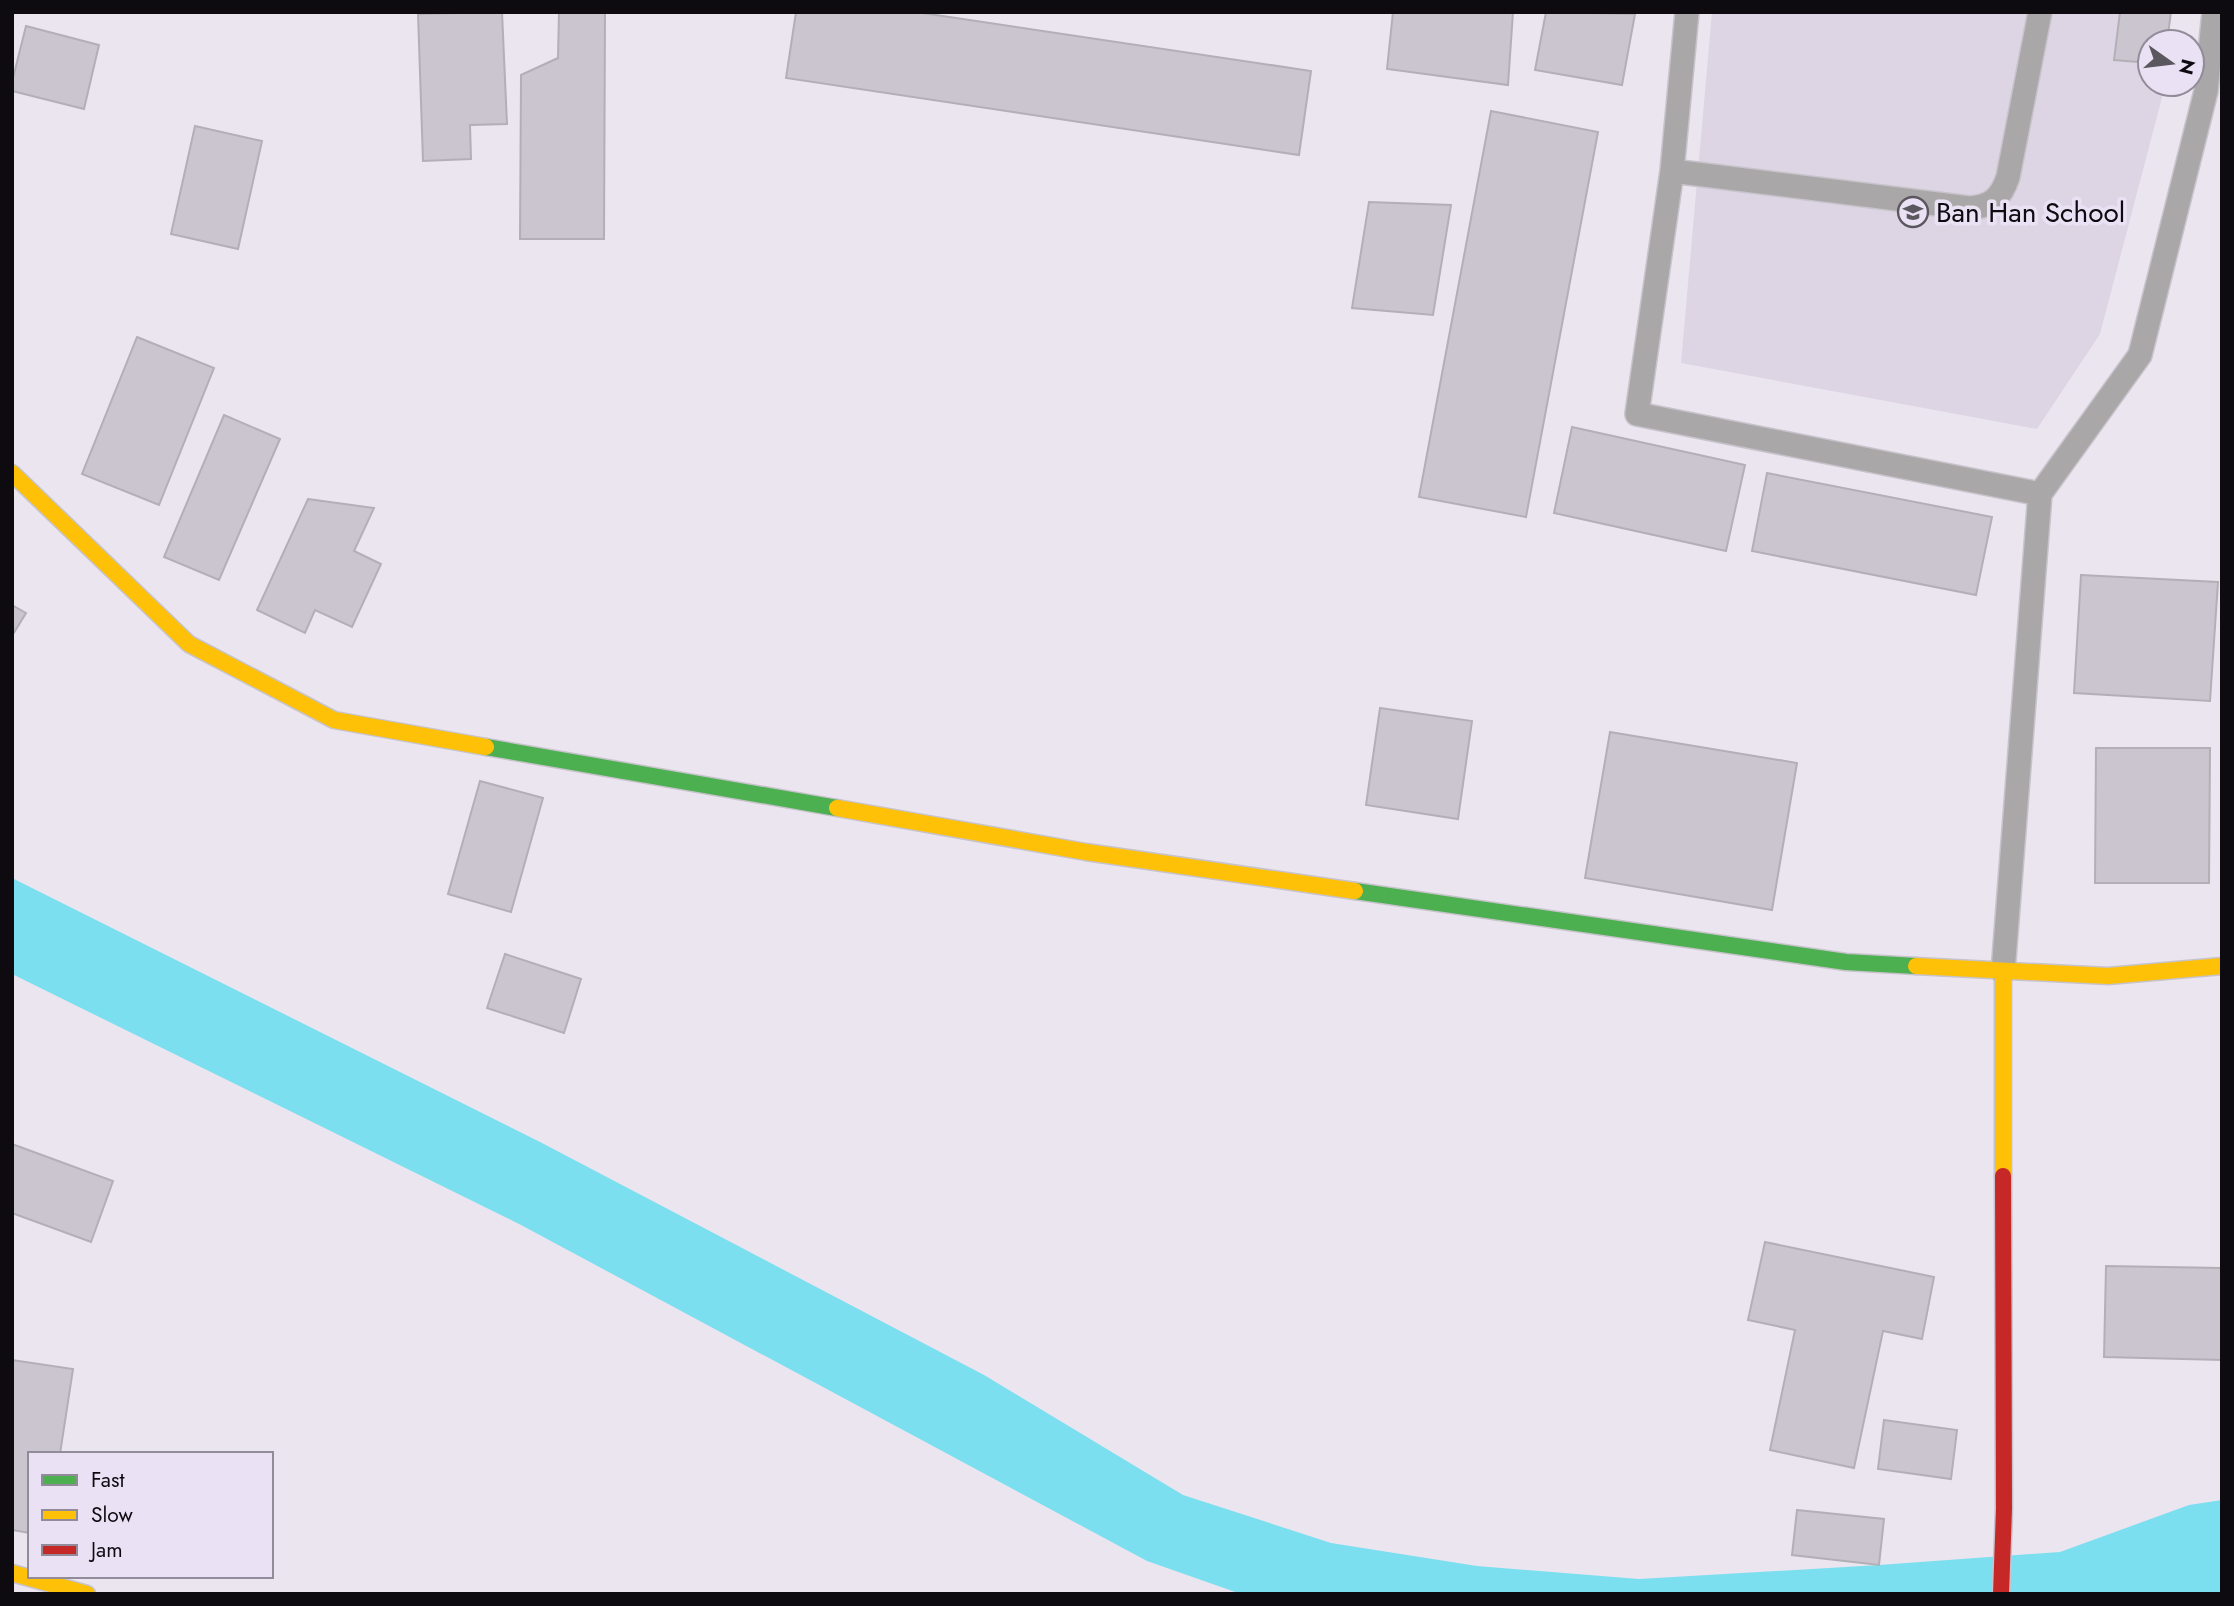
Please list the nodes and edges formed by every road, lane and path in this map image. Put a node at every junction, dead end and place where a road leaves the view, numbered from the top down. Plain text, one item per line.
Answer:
1 (1687, 12) edge
2 (2040, 12) edge
3 (2214, 12) edge
4 (1672, 171) junction
5 (12, 474) edge
6 (2040, 494) junction
7 (2222, 966) edge
8 (2003, 972) junction
9 (30, 1578) edge
10 (86, 1594) edge
11 (2001, 1594) edge

1 - 4 lane
2 - 4 lane
3 - 6 lane
4 - 6 lane
5 - 8 street
6 - 8 lane
7 - 8 street
8 - 11 street
9 - 10 street

